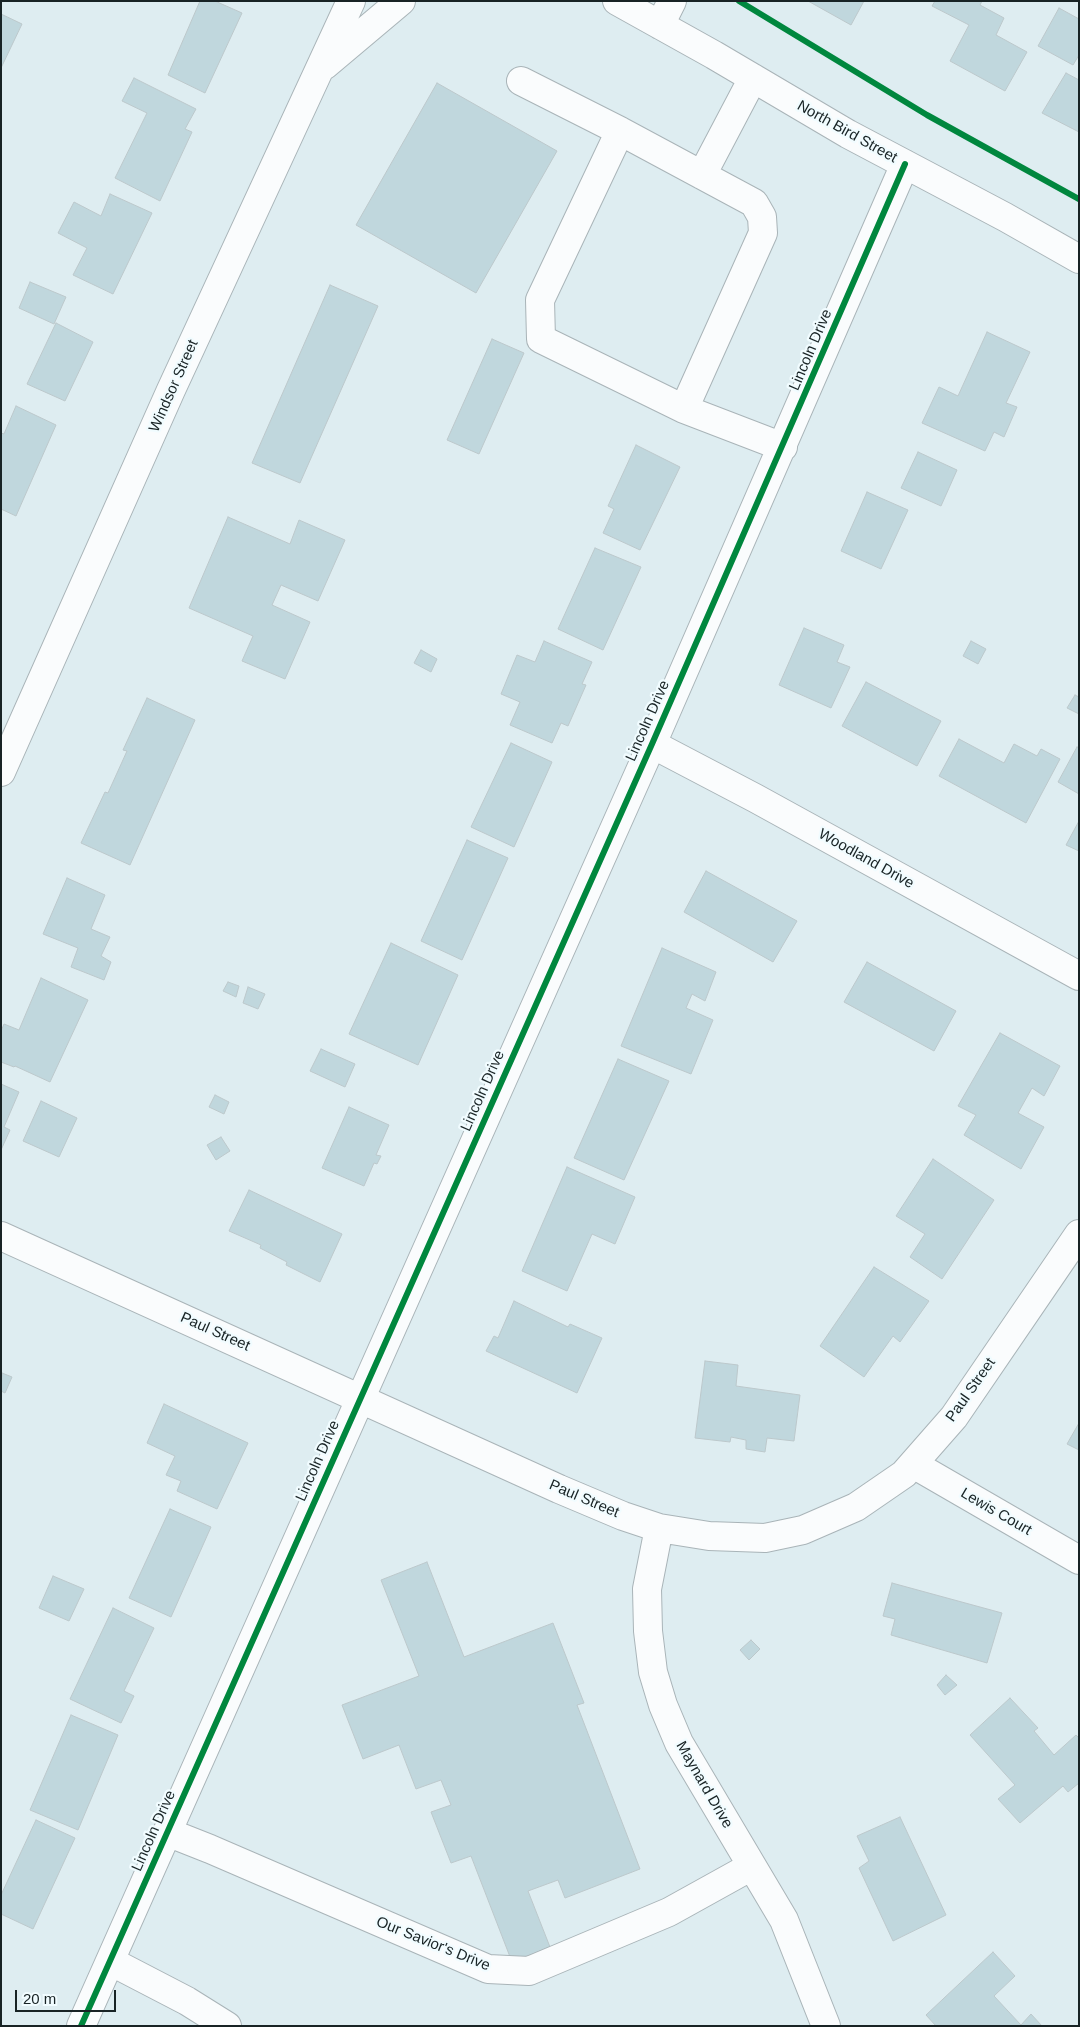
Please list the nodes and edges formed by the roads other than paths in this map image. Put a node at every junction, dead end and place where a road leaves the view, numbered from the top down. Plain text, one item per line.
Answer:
1 (351, 1) edge
2 (401, 1) edge
3 (617, 1) edge
4 (672, 1) edge
5 (660, 25) junction
6 (318, 71) junction
7 (753, 78) junction
8 (521, 81) dead end
9 (620, 131) junction
10 (905, 164) junction
11 (702, 175) junction
12 (1079, 260) edge
13 (684, 409) junction
14 (783, 447) junction
15 (652, 744) junction
16 (1, 772) edge
17 (1079, 976) edge
18 (1079, 1234) edge
19 (1, 1236) edge
20 (360, 1398) junction
21 (913, 1464) junction
22 (659, 1528) junction
23 (1079, 1560) edge
24 (167, 1832) junction
25 (752, 1866) junction
26 (110, 1961) junction
27 (81, 2026) edge
28 (227, 2026) edge
29 (826, 2026) edge

1 - 6 street, Windsor Street
2 - 6 street
3 - 5 street, North Bird Street
4 - 5 street
5 - 7 street, North Bird Street
6 - 16 street, Windsor Street
7 - 10 street, North Bird Street
7 - 11 street
8 - 9 street
9 - 11 street
9 - 13 street
10 - 12 street, North Bird Street
10 - 14 street, Lincoln Drive
11 - 13 street
13 - 14 street
14 - 15 street, Lincoln Drive
15 - 17 street, Woodland Drive
15 - 20 street, Lincoln Drive
18 - 21 street, Paul Street
19 - 20 street, Paul Street
20 - 22 street, Paul Street
20 - 24 street, Lincoln Drive
21 - 22 street, Paul Street
21 - 23 street, Lewis Court
22 - 25 street, Maynard Drive
24 - 25 street, Our Savior's Drive
24 - 26 street, Lincoln Drive
25 - 29 street, Maynard Drive
26 - 27 street, Lincoln Drive
26 - 28 street

